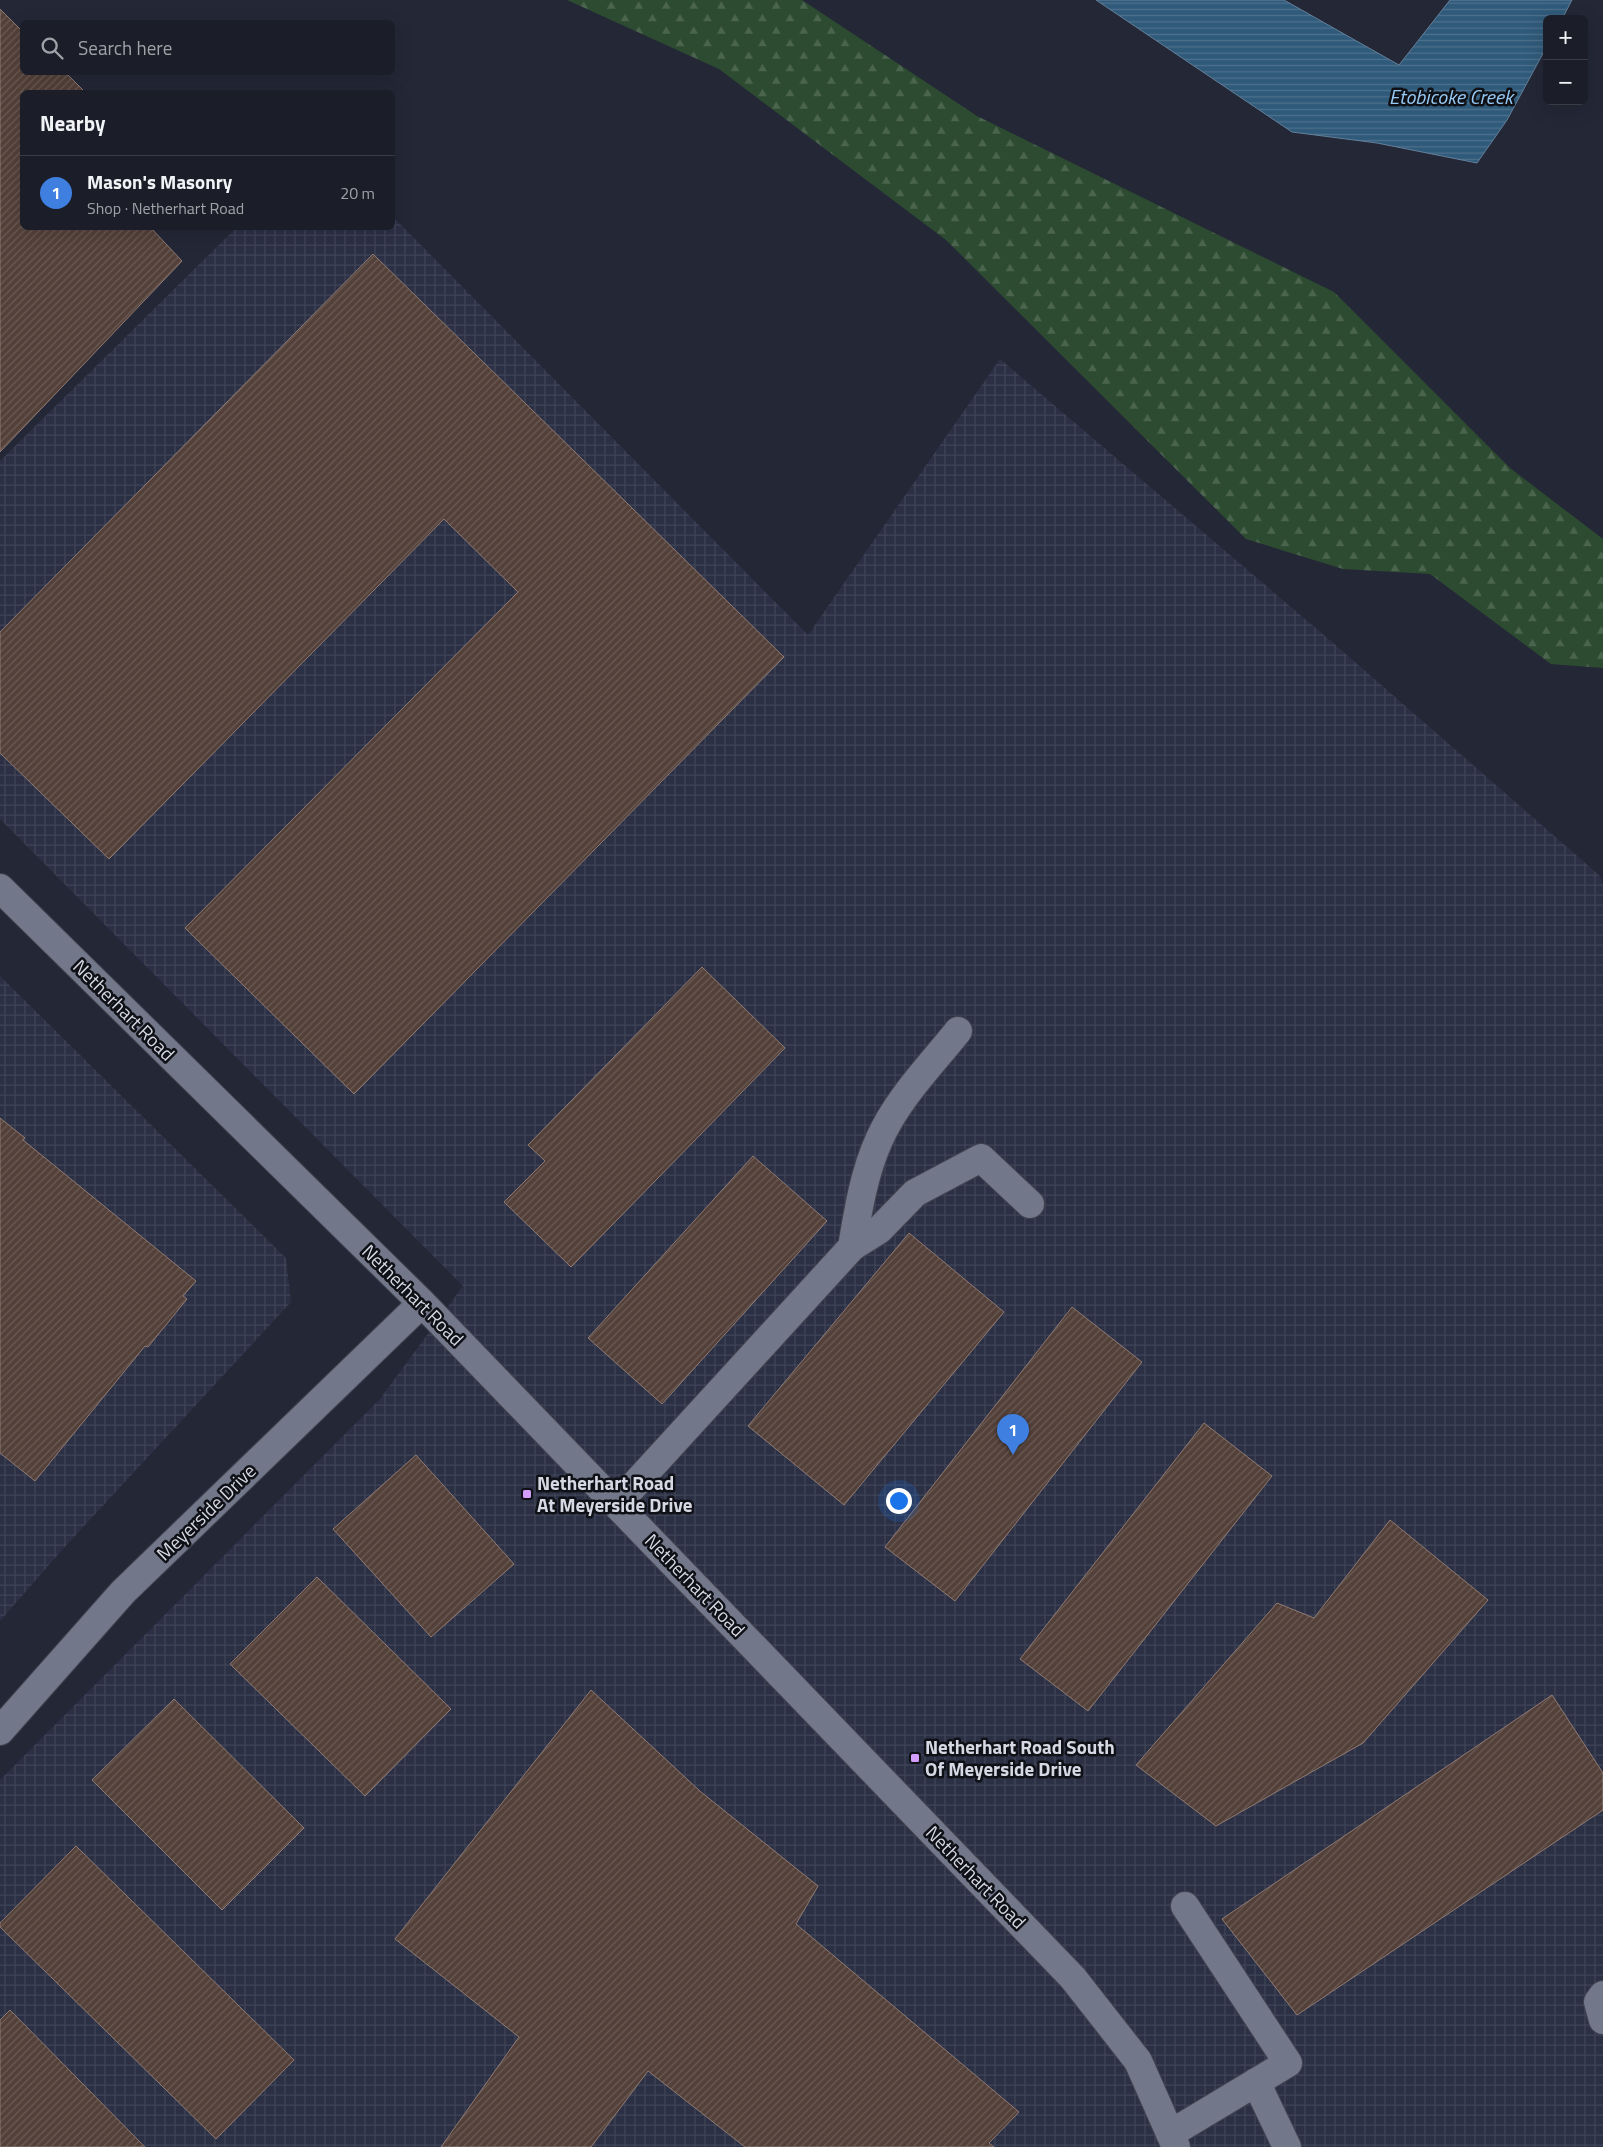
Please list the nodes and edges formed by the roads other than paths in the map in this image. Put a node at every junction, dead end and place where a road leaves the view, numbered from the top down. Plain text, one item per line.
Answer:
1 (0, 888) edge
2 (958, 1031) dead end
3 (1030, 1204) dead end
4 (852, 1247) junction
5 (422, 1303) junction
6 (617, 1504) junction
7 (0, 1731) edge
8 (1185, 1906) dead end
9 (1603, 1995) edge
10 (1603, 2020) edge
11 (1256, 2082) junction
12 (1173, 2140) edge
13 (1287, 2147) edge

1 - 5 street, Netherhart Road
2 - 4 street
3 - 4 street
4 - 6 street
5 - 6 street, Netherhart Road
5 - 7 street, Meyerside Drive
6 - 12 street, Netherhart Road
8 - 11 street
9 - 10 street
11 - 12 street
11 - 13 street

